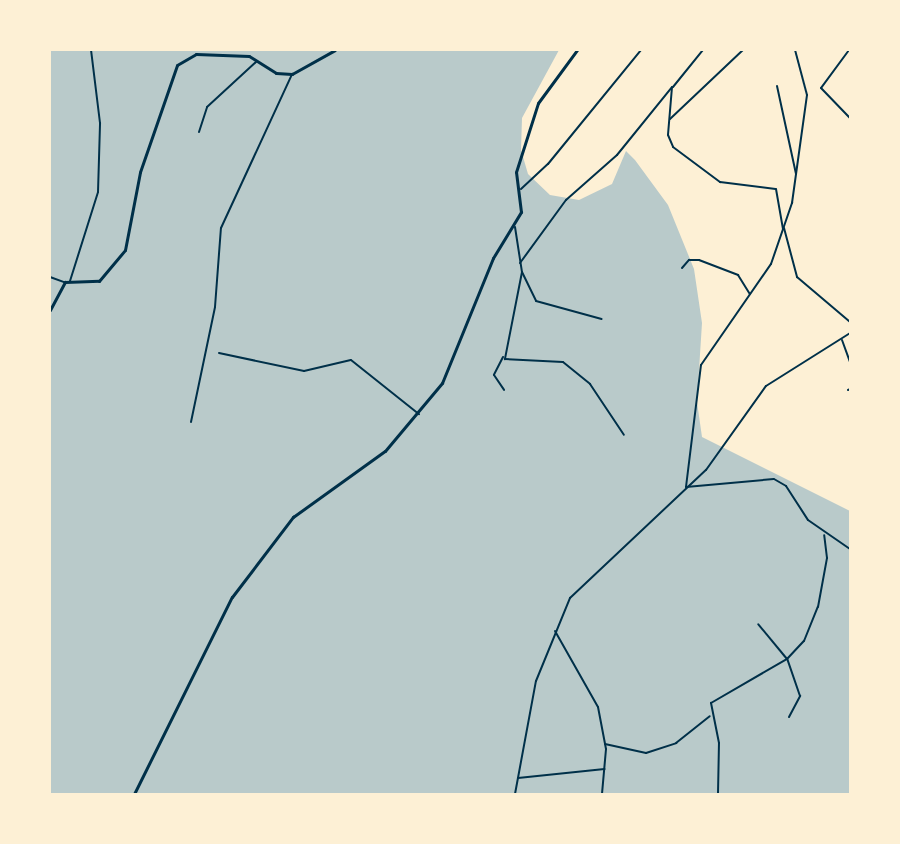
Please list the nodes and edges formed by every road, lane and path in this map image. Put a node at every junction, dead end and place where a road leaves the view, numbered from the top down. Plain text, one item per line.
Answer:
1 (92, 50) edge
2 (335, 50) edge
3 (578, 50) edge
4 (641, 50) edge
5 (703, 50) edge
6 (743, 50) edge
7 (795, 50) edge
8 (849, 50) edge
9 (257, 61) junction
10 (292, 74) junction
11 (777, 86) dead end
12 (673, 87) junction
13 (850, 118) edge
14 (670, 119) junction
15 (199, 132) dead end
16 (797, 176) junction
17 (521, 189) junction
18 (515, 227) junction
19 (783, 230) junction
20 (520, 263) junction
21 (682, 268) dead end
22 (522, 272) junction
23 (50, 277) edge
24 (67, 283) junction
25 (751, 295) junction
26 (50, 310) edge
27 (602, 319) dead end
28 (850, 322) edge
29 (850, 333) edge
30 (842, 338) junction
31 (219, 353) dead end
32 (504, 356) junction
33 (850, 362) edge
34 (504, 390) dead end
35 (419, 414) junction
36 (191, 422) dead end
37 (624, 435) dead end
38 (686, 487) junction
39 (824, 535) junction
40 (850, 549) edge
41 (758, 624) dead end
42 (555, 631) junction
43 (787, 659) junction
44 (710, 716) junction
45 (789, 717) dead end
46 (605, 744) junction
47 (605, 769) junction
48 (518, 778) junction
49 (134, 795) edge
50 (515, 795) edge
51 (602, 795) edge
52 (718, 795) edge

1 - 24 street
2 - 10 street
3 - 17 street
4 - 17 street
5 - 12 street
6 - 14 street
7 - 16 street
8 - 13 street
9 - 10 street
9 - 15 street
9 - 24 street
10 - 36 street
11 - 16 street
12 - 14 street
12 - 20 street
14 - 19 street
16 - 19 street
17 - 18 street
18 - 20 street
18 - 35 street
19 - 25 street
19 - 28 street
20 - 22 street
21 - 25 street
22 - 27 street
22 - 32 street
23 - 24 street
24 - 26 street
25 - 38 street
29 - 30 street
30 - 33 street
30 - 38 street
31 - 35 street
32 - 34 street
32 - 37 street
35 - 49 street
38 - 39 street
38 - 42 street
39 - 40 street
39 - 43 street
41 - 43 street
42 - 46 street
42 - 48 street
43 - 44 street
43 - 45 street
44 - 46 street
44 - 52 street
46 - 47 street
47 - 48 street
47 - 51 street
48 - 50 street

